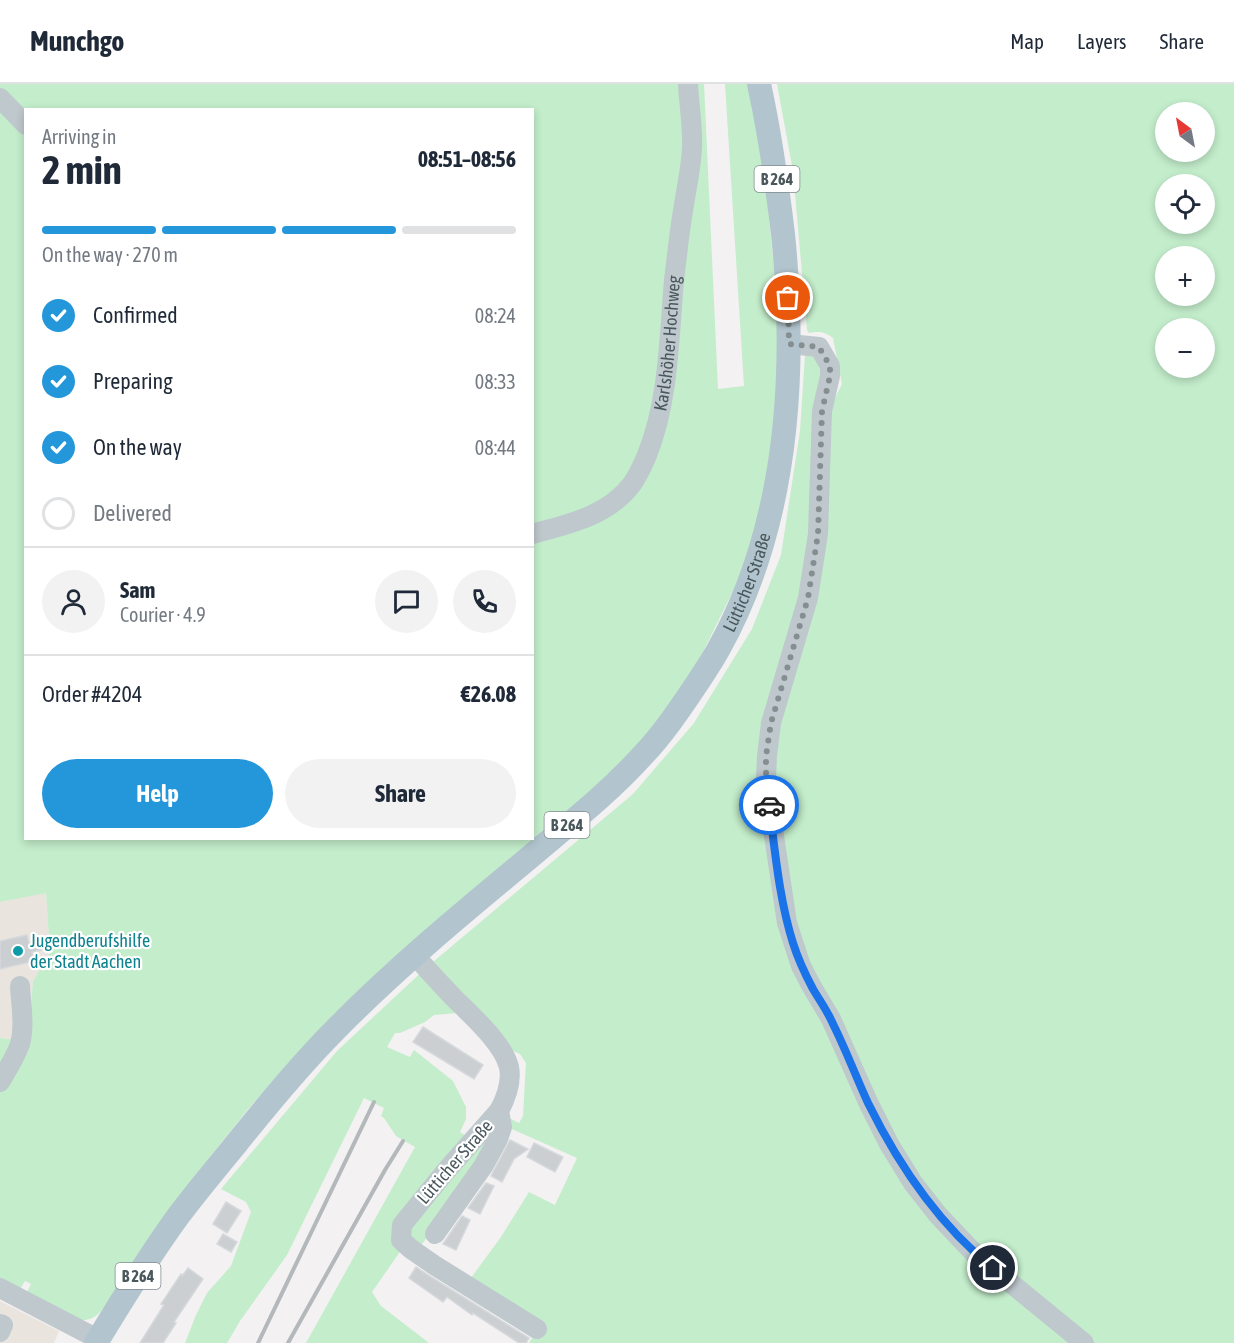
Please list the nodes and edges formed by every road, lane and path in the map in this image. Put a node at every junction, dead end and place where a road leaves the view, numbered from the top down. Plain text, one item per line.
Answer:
1 (688, 84) edge
2 (759, 84) edge
3 (0, 98) edge
4 (24, 123) edge
5 (789, 344) junction
6 (534, 533) edge
7 (414, 954) junction
8 (20, 986) dead end
9 (0, 1082) edge
10 (499, 1111) junction
11 (435, 1234) dead end
12 (0, 1288) edge
13 (0, 1324) edge
14 (537, 1329) dead end
15 (0, 1332) edge
16 (97, 1341) edge
17 (1084, 1343) edge

1 - 6 street, Karlshöher Hochweg
2 - 5 main road, Lütticher Straße / B 264
3 - 4 street
5 - 7 main road, Lütticher Straße / B 264
5 - 17 street
7 - 10 street, Lütticher Straße
7 - 16 main road, Lütticher Straße / B 264
8 - 9 street
10 - 11 street
10 - 14 street, Lütticher Straße
12 - 16 street
13 - 15 street

